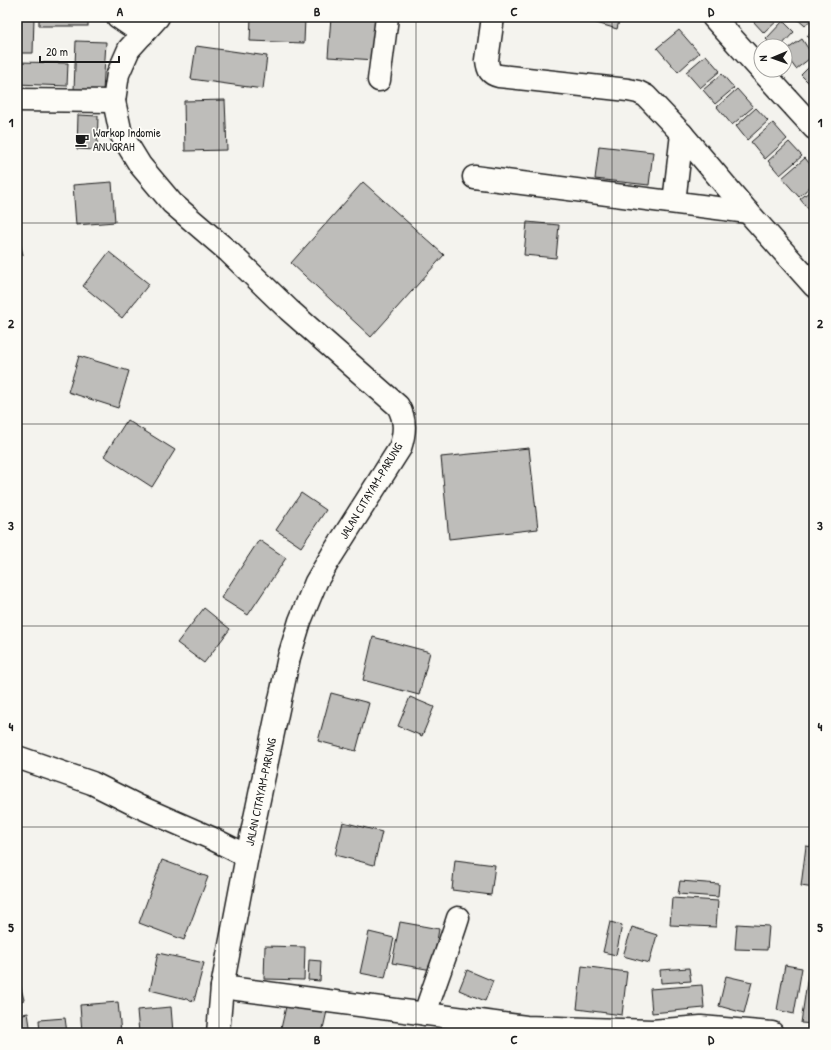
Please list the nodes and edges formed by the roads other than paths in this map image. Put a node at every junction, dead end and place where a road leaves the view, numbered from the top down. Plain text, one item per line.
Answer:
1 (118, 17) edge
2 (158, 17) edge
3 (386, 17) edge
4 (493, 17) edge
5 (713, 17) edge
6 (143, 34) junction
7 (753, 61) edge
8 (768, 78) edge
9 (379, 80) dead end
10 (17, 100) edge
11 (114, 101) junction
12 (814, 128) edge
13 (682, 134) junction
14 (474, 177) dead end
15 (674, 202) junction
16 (748, 212) junction
17 (814, 286) edge
18 (17, 757) edge
19 (248, 856) junction
20 (458, 918) dead end
21 (222, 986) junction
22 (426, 1014) junction
23 (218, 1033) edge
24 (772, 1033) edge

1 - 6 street
2 - 6 street, JALAN CITAYAM-PARUNG
3 - 9 street
4 - 13 street
5 - 7 street
6 - 11 street, JALAN CITAYAM-PARUNG
8 - 12 street
10 - 11 street
11 - 19 street, JALAN CITAYAM-PARUNG
13 - 15 street
13 - 16 street
14 - 15 street
15 - 16 street
16 - 17 street
18 - 19 street
19 - 21 street, JALAN CITAYAM-PARUNG
20 - 22 street
21 - 22 street
21 - 23 street, JALAN CITAYAM-PARUNG
22 - 24 street

